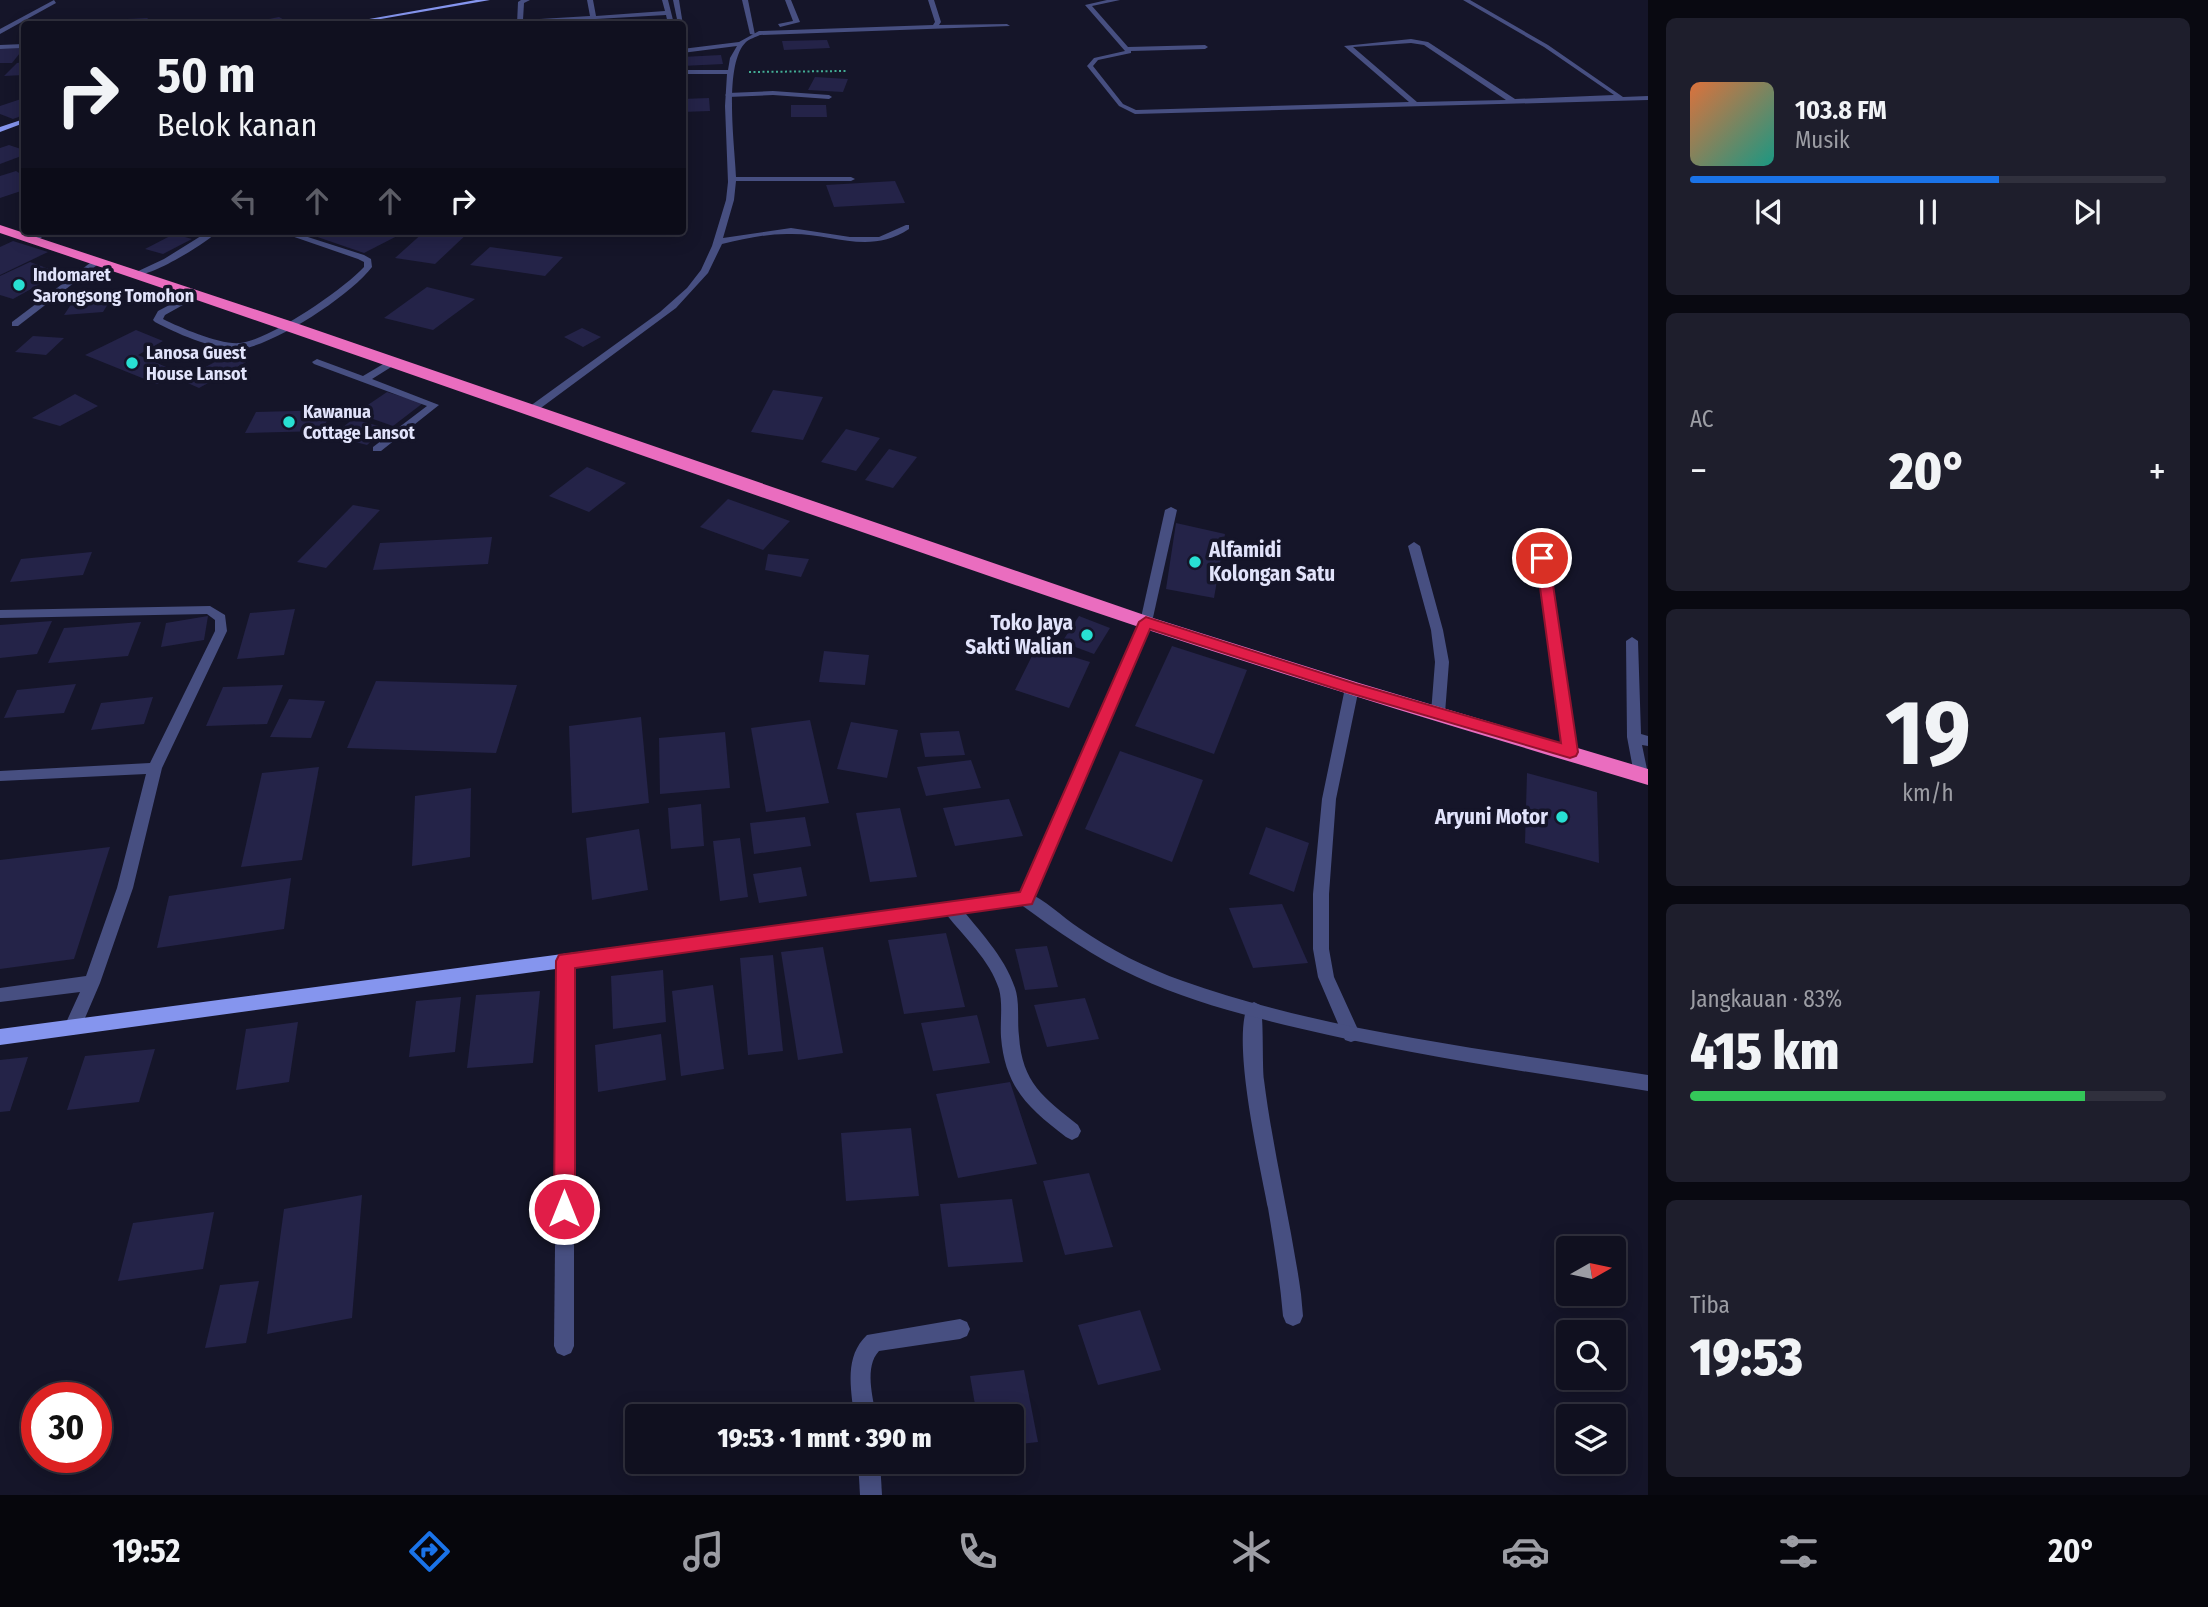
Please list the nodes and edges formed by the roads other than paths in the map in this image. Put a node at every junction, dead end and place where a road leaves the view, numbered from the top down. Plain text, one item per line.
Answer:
1 (487, 0) edge
2 (527, 0) edge
3 (590, 0) edge
4 (665, 0) edge
5 (676, 0) edge
6 (746, 0) edge
7 (788, 0) edge
8 (932, 0) edge
9 (1116, 0) edge
10 (1465, 0) edge
11 (54, 2) dead end
12 (668, 13) junction
13 (362, 21) edge
14 (520, 21) edge
15 (594, 21) edge
16 (670, 21) edge
17 (680, 21) edge
18 (766, 25) dead end
19 (1007, 26) dead end
20 (935, 27) junction
21 (0, 32) edge
22 (752, 34) junction
23 (740, 44) junction
24 (21, 46) edge
25 (0, 47) edge
26 (1205, 47) dead end
27 (1126, 50) junction
28 (686, 51) edge
29 (686, 72) edge
30 (730, 72) junction
31 (728, 95) junction
32 (829, 97) dead end
33 (1648, 98) edge
34 (1615, 99) junction
35 (1514, 102) junction
36 (1415, 104) junction
37 (21, 122) edge
38 (0, 130) edge
39 (734, 178) junction
40 (851, 179) dead end
41 (906, 227) dead end
42 (0, 229) edge
43 (21, 233) edge
44 (209, 235) edge
45 (293, 235) edge
46 (38, 236) edge
47 (716, 242) junction
48 (97, 262) junction
49 (136, 274) junction
50 (196, 294) junction
51 (15, 324) dead end
52 (288, 325) junction
53 (317, 362) dead end
54 (393, 362) junction
55 (364, 380) junction
56 (530, 411) junction
57 (377, 449) dead end
58 (1171, 510) dead end
59 (1414, 546) dead end
60 (1542, 558) dead end
61 (0, 614) edge
62 (1146, 622) junction
63 (1632, 641) dead end
64 (1352, 688) junction
65 (1438, 713) junction
66 (1641, 739) edge
67 (1570, 752) junction
68 (155, 768) junction
69 (1644, 775) edge
70 (0, 776) edge
71 (1026, 899) junction
72 (952, 909) junction
73 (566, 961) junction
74 (92, 984) junction
75 (0, 995) edge
76 (1254, 1010) junction
77 (73, 1027) junction
78 (1351, 1034) junction
79 (0, 1037) edge
80 (1648, 1083) edge
81 (1072, 1130) dead end
82 (1293, 1316) dead end
83 (960, 1329) dead end
84 (564, 1346) dead end
85 (864, 1404) edge
86 (870, 1474) edge
87 (871, 1495) edge

1 - 13 street
2 - 14 street
3 - 15 street
4 - 12 street
5 - 17 street
6 - 22 street
7 - 18 street
8 - 20 street
9 - 27 street
10 - 34 street
11 - 21 street
12 - 15 street
12 - 16 street
19 - 20 street
20 - 22 street
22 - 23 street
23 - 28 street
23 - 30 street
24 - 25 street
26 - 27 street
27 - 36 street
29 - 30 street
30 - 31 street
31 - 32 street
31 - 39 street
33 - 34 street
34 - 35 street
35 - 36 street
35 - 36 street
37 - 38 street
39 - 40 street
39 - 47 street
41 - 47 street
42 - 43 highway
44 - 49 street
45 - 52 street
46 - 48 highway
47 - 56 street
48 - 49 highway
48 - 51 street
49 - 50 highway
50 - 52 highway
50 - 52 street
52 - 54 highway
53 - 55 street
54 - 55 street
54 - 56 highway
55 - 57 street
56 - 62 highway
58 - 62 street
59 - 65 street
60 - 67 street
61 - 68 street
62 - 64 highway
62 - 71 street
63 - 66 street
64 - 65 highway
64 - 78 street
65 - 67 highway
66 - 69 street
67 - 69 highway
68 - 70 street
68 - 74 street
71 - 72 street
71 - 76 street
72 - 73 street
72 - 81 street
73 - 77 street
73 - 84 street
74 - 75 street
74 - 77 street
76 - 78 street
76 - 82 street
77 - 79 street
78 - 80 street
83 - 85 street
86 - 87 street

